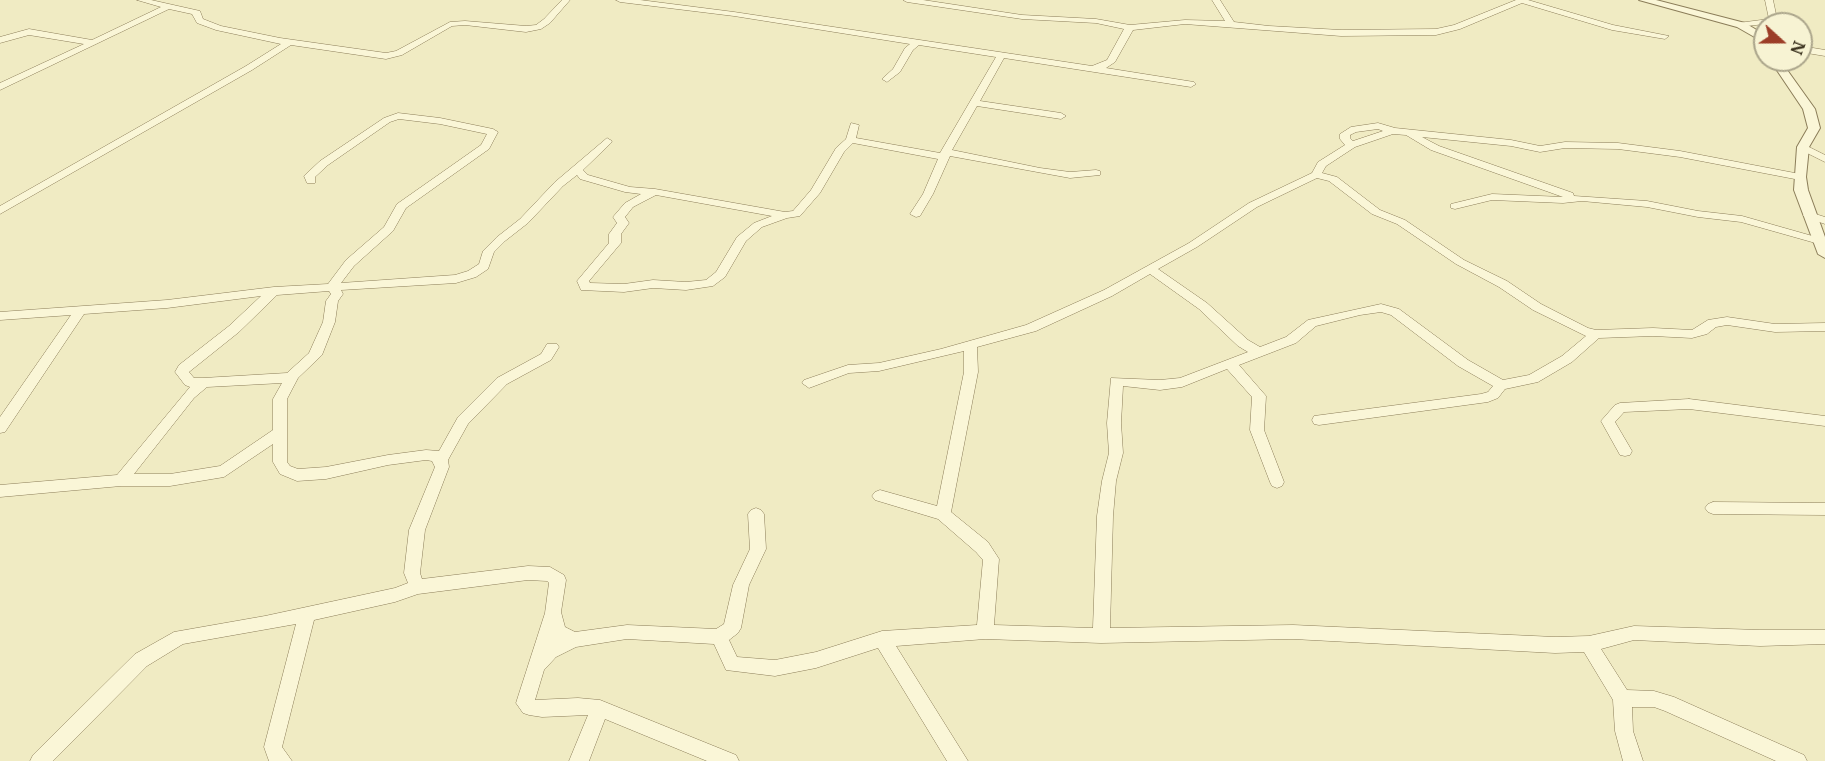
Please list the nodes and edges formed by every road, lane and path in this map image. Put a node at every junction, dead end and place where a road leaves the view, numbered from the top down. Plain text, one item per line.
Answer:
1 (141, 0) edge
2 (566, 0) edge
3 (620, 0) edge
4 (708, 0) edge
5 (907, 0) edge
6 (1215, 0) edge
7 (1523, 0) edge
8 (1644, 0) edge
9 (1769, 0) edge
10 (167, 7) junction
11 (704, 10) junction
12 (1231, 24) junction
13 (1741, 25) junction
14 (1130, 28) junction
15 (1753, 32) edge
16 (1665, 36) dead end
17 (0, 39) edge
18 (918, 42) junction
19 (95, 43) junction
20 (288, 43) junction
21 (1001, 55) junction
22 (1092, 68) junction
23 (1783, 72) edge
24 (887, 79) dead end
25 (1191, 84) dead end
26 (0, 87) edge
27 (974, 103) junction
28 (1061, 116) dead end
29 (854, 125) dead end
30 (1407, 132) junction
31 (851, 140) junction
32 (607, 141) dead end
33 (1803, 147) junction
34 (945, 154) junction
35 (1825, 159) edge
36 (577, 170) junction
37 (1319, 171) junction
38 (1096, 172) dead end
39 (1800, 177) junction
40 (311, 181) dead end
41 (655, 192) junction
42 (1582, 198) junction
43 (1455, 206) dead end
44 (0, 211) edge
45 (916, 214) dead end
46 (785, 215) junction
47 (1809, 215) junction
48 (1825, 221) edge
49 (1819, 241) junction
50 (1825, 254) edge
51 (1150, 269) junction
52 (332, 287) junction
53 (274, 291) junction
54 (79, 312) junction
55 (0, 316) edge
56 (1825, 327) edge
57 (1596, 334) junction
58 (970, 346) junction
59 (552, 347) dead end
60 (1260, 353) junction
61 (1232, 364) junction
62 (290, 378) junction
63 (204, 383) junction
64 (809, 383) dead end
65 (1501, 385) junction
66 (1319, 420) dead end
67 (1825, 421) edge
68 (0, 428) edge
69 (280, 432) junction
70 (1625, 451) dead end
71 (441, 460) junction
72 (121, 480) junction
73 (1277, 482) dead end
74 (0, 491) edge
75 (880, 496) dead end
76 (1713, 508) dead end
77 (1825, 509) edge
78 (756, 514) dead end
79 (943, 514) junction
80 (417, 587) junction
81 (553, 612) junction
82 (307, 614) junction
83 (985, 632) junction
84 (1101, 636) junction
85 (719, 637) junction
86 (1825, 637) edge
87 (882, 639) junction
88 (574, 640) junction
89 (1589, 644) junction
90 (537, 666) junction
91 (1622, 698) junction
92 (600, 708) junction
93 (40, 761) edge
94 (282, 761) edge
95 (579, 761) edge
96 (729, 761) edge
97 (958, 761) edge
98 (1633, 761) edge
99 (1797, 761) edge

1 - 10 street
2 - 20 street
3 - 11 street
4 - 11 street
5 - 14 street
6 - 12 street
7 - 12 street
7 - 16 street
8 - 13 street
9 - 13 street
10 - 19 street
10 - 20 street
11 - 18 street
12 - 14 street
13 - 15 street
14 - 22 street
17 - 19 street
18 - 21 street
18 - 24 street
19 - 26 street
20 - 44 street
21 - 22 street
21 - 27 street
22 - 25 street
23 - 33 street
27 - 28 street
27 - 34 street
29 - 31 street
30 - 37 street
30 - 39 street
30 - 42 street
31 - 34 street
31 - 46 street
32 - 36 street
33 - 35 street
33 - 39 street
34 - 38 street
34 - 45 street
36 - 41 street
36 - 52 street
37 - 51 street
37 - 57 street
39 - 47 street
40 - 52 street
41 - 46 street
41 - 46 street
42 - 43 street
42 - 49 street
47 - 48 street
47 - 49 street
49 - 50 street
51 - 58 street
51 - 60 street
52 - 53 street
52 - 62 street
53 - 54 street
53 - 63 street
54 - 55 street
54 - 68 street
56 - 57 street
57 - 65 street
58 - 64 street
58 - 79 street
59 - 71 street
60 - 61 street
60 - 65 street
61 - 73 street
61 - 84 street
62 - 63 street
62 - 69 street
63 - 72 street
65 - 66 street
67 - 70 street
69 - 71 street
69 - 72 street
71 - 80 street
72 - 74 street
75 - 79 street
76 - 77 street
78 - 85 street
79 - 83 street
80 - 81 street
80 - 82 street
81 - 88 street
81 - 90 street
82 - 93 street
82 - 94 street
83 - 84 street
83 - 87 street
84 - 89 street
85 - 87 street
85 - 88 street
86 - 89 street
87 - 97 street
88 - 90 street
89 - 91 street
90 - 92 street
91 - 98 street
91 - 99 street
92 - 95 street
92 - 96 street

